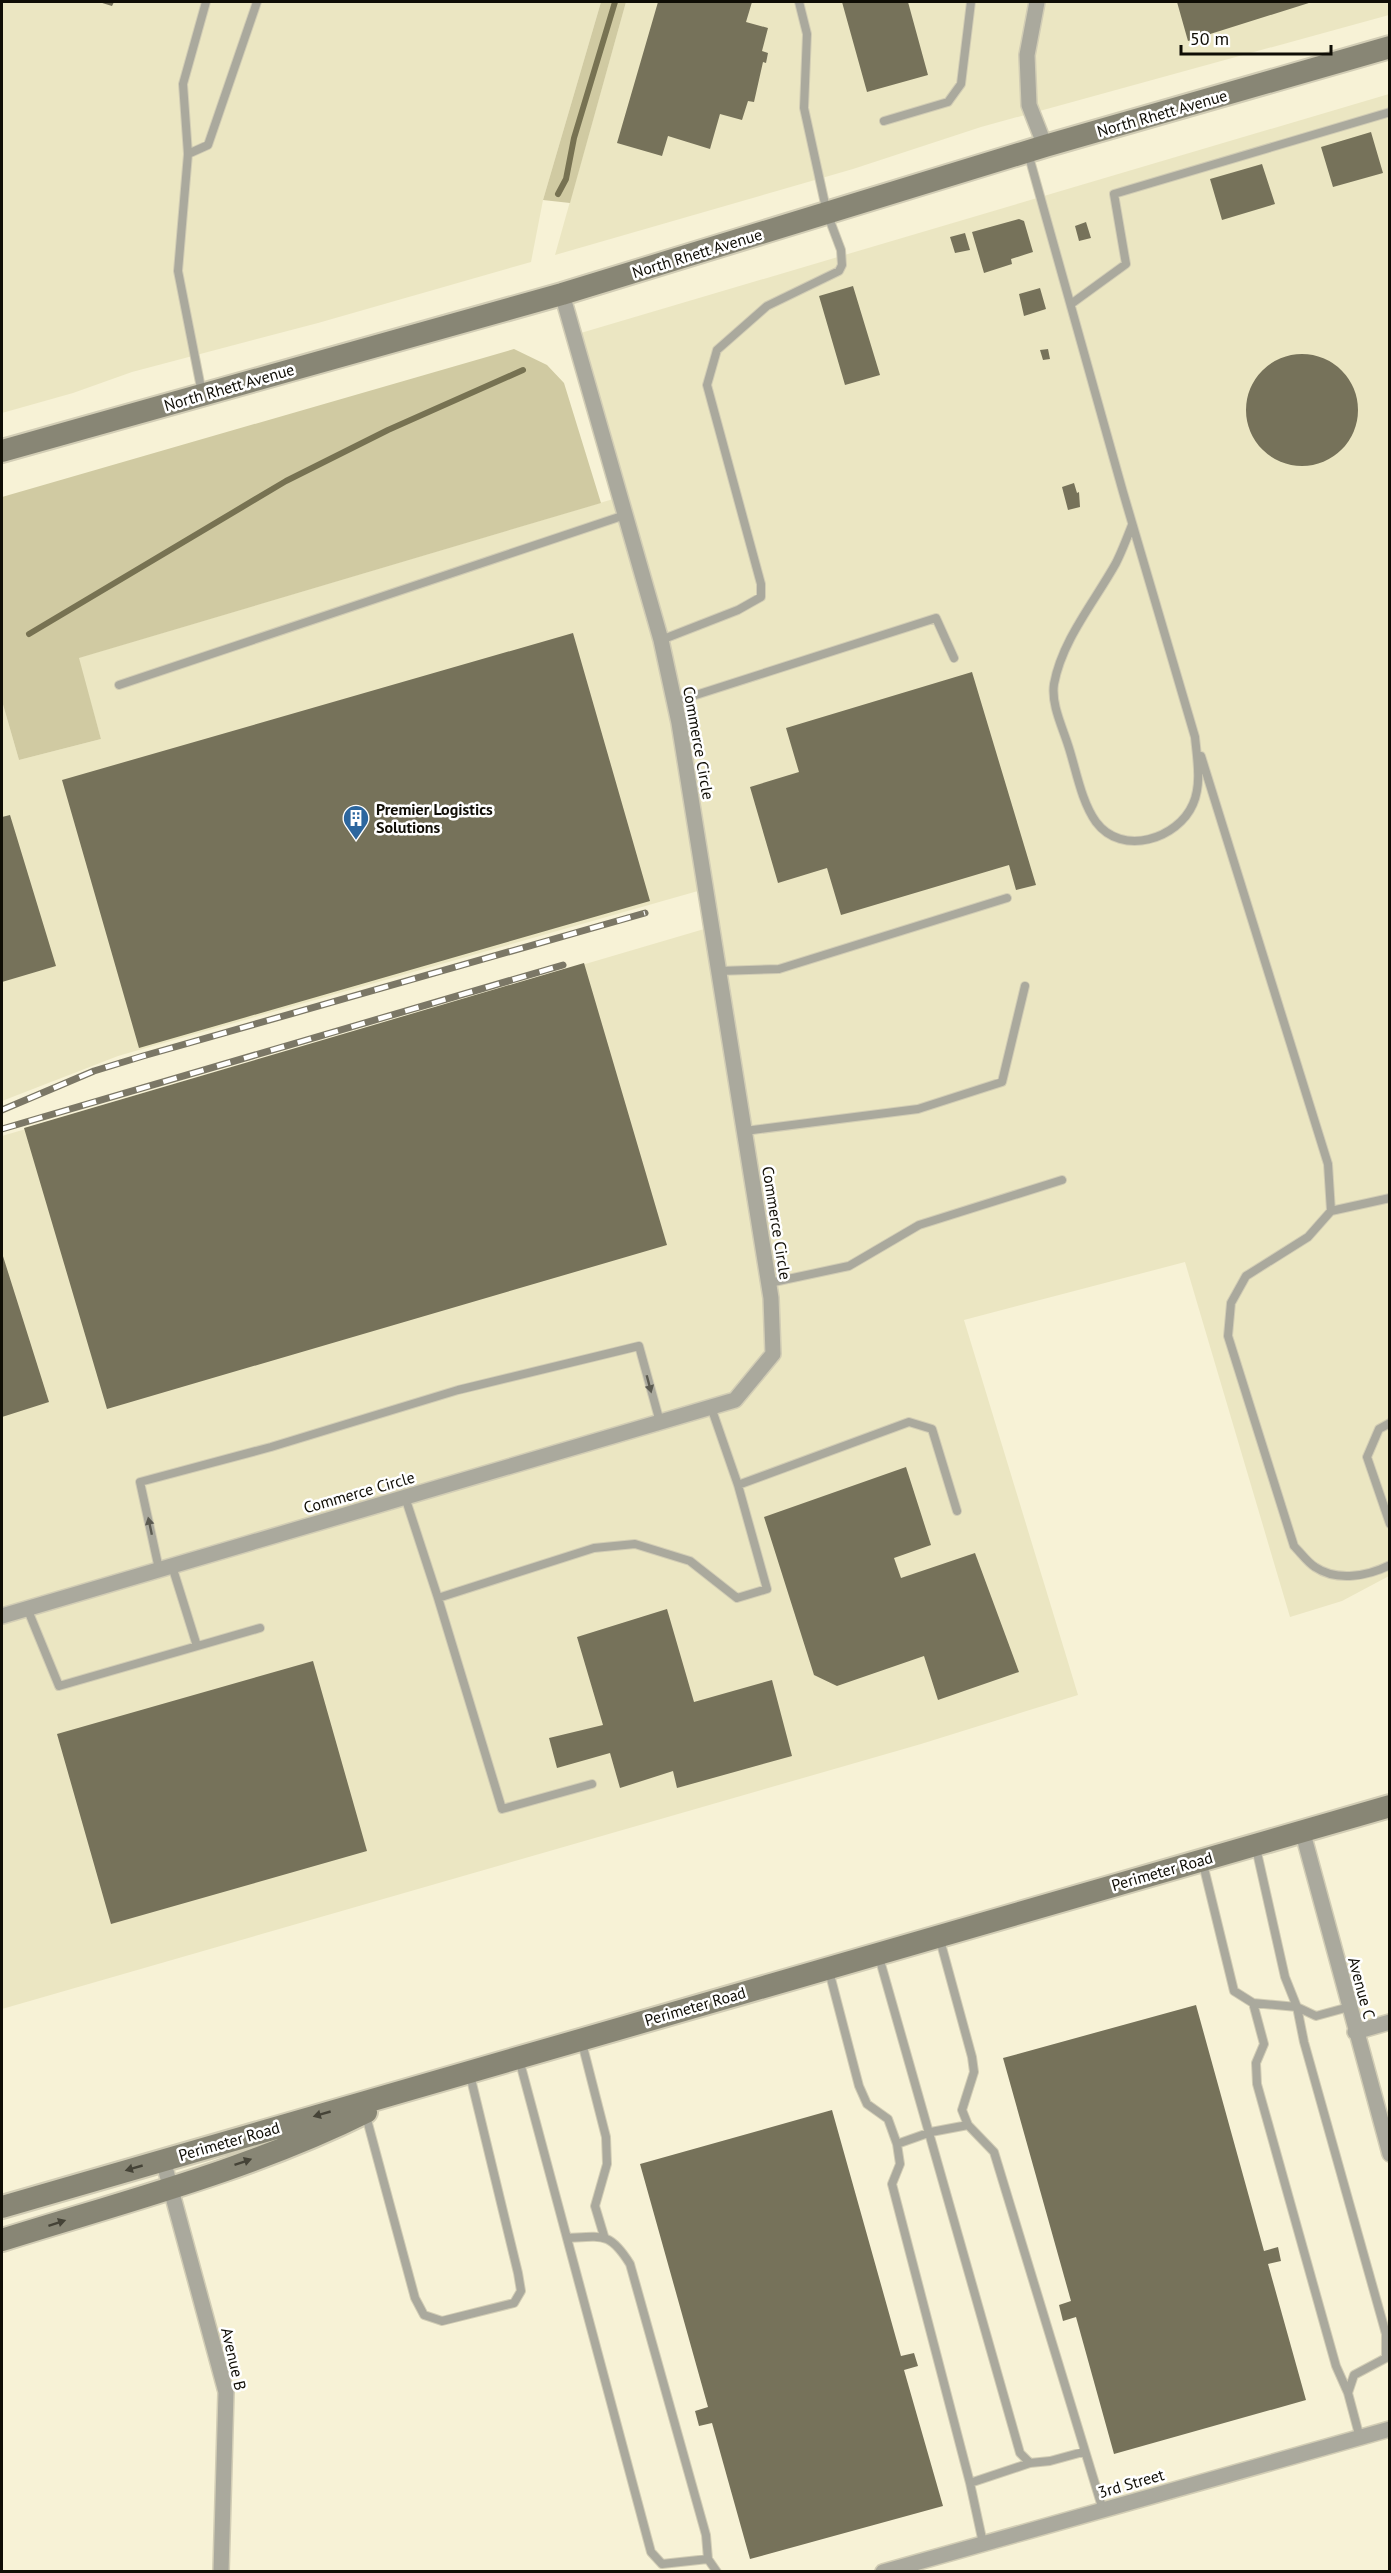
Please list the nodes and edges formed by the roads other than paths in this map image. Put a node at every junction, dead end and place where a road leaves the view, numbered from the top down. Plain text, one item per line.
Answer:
1 (206, 2) edge
2 (257, 2) edge
3 (799, 2) edge
4 (971, 2) edge
5 (1037, 2) edge
6 (1389, 47) edge
7 (1389, 112) edge
8 (884, 122) dead end
9 (1036, 149) junction
10 (188, 154) junction
11 (827, 213) junction
12 (561, 294) junction
13 (1071, 304) junction
14 (202, 394) junction
15 (2, 451) edge
16 (625, 515) junction
17 (1132, 525) junction
18 (661, 640) junction
19 (954, 658) dead end
20 (119, 685) dead end
21 (674, 702) junction
22 (1195, 737) junction
23 (1007, 898) dead end
24 (718, 971) junction
25 (1025, 986) dead end
26 (745, 1131) junction
27 (1062, 1180) dead end
28 (1389, 1198) edge
29 (1331, 1211) junction
30 (769, 1283) junction
31 (711, 1407) junction
32 (660, 1422) junction
33 (1389, 1423) edge
34 (738, 1485) junction
35 (405, 1497) junction
36 (957, 1511) dead end
37 (1389, 1524) edge
38 (1389, 1565) edge
39 (166, 1567) junction
40 (438, 1598) junction
41 (27, 1608) junction
42 (2, 1616) edge
43 (260, 1628) dead end
44 (197, 1646) junction
45 (592, 1784) dead end
46 (1389, 1806) edge
47 (1302, 1830) junction
48 (1255, 1844) junction
49 (1202, 1859) junction
50 (939, 1936) junction
51 (878, 1953) junction
52 (828, 1968) junction
53 (1253, 2003) junction
54 (1296, 2007) junction
55 (1349, 2007) junction
56 (1389, 2022) edge
57 (1355, 2032) junction
58 (581, 2039) junction
59 (518, 2057) junction
60 (470, 2072) junction
61 (364, 2108) junction
62 (968, 2125) junction
63 (931, 2132) junction
64 (897, 2144) junction
65 (1389, 2154) edge
66 (163, 2160) junction
67 (172, 2186) junction
68 (2, 2207) edge
69 (604, 2236) junction
70 (567, 2238) junction
71 (2, 2240) edge
72 (1348, 2393) junction
73 (1389, 2429) edge
74 (1360, 2438) junction
75 (1083, 2452) junction
76 (1030, 2463) junction
77 (970, 2483) junction
78 (1103, 2510) junction
79 (983, 2543) junction
80 (708, 2559) junction
81 (220, 2571) edge
82 (717, 2571) edge
83 (883, 2571) edge

1 - 10 lane
2 - 10 lane
3 - 11 lane
4 - 8 lane
5 - 9 street
6 - 9 street, North Rhett Avenue
7 - 13 lane
9 - 11 street, North Rhett Avenue
9 - 13 lane
10 - 14 lane
11 - 12 street, North Rhett Avenue
11 - 18 lane
12 - 14 street, North Rhett Avenue
12 - 16 street, Commerce Circle
13 - 17 lane
14 - 15 street, North Rhett Avenue
16 - 18 street, Commerce Circle
16 - 20 lane
17 - 22 lane
17 - 22 lane
18 - 21 street, Commerce Circle
19 - 21 lane
21 - 24 street, Commerce Circle
22 - 29 lane
23 - 24 lane
24 - 26 street, Commerce Circle
25 - 26 lane
26 - 30 street, Commerce Circle
27 - 30 lane
28 - 29 lane
29 - 38 lane
30 - 31 street, Commerce Circle
31 - 32 street, Commerce Circle
31 - 34 lane
32 - 35 street, Commerce Circle
39 -> 32 lane
33 - 37 lane
34 - 36 lane
34 - 40 lane
35 - 39 street, Commerce Circle
35 - 40 lane
39 - 41 street, Commerce Circle
39 - 44 lane
40 - 45 lane
41 - 42 street, Commerce Circle
41 - 44 lane
43 - 44 lane
46 - 47 street, Perimeter Road
47 - 48 street, Perimeter Road
47 - 55 street, Avenue C
48 - 49 street, Perimeter Road
48 - 54 lane
49 - 50 street, Perimeter Road
49 - 53 lane
50 - 51 street, Perimeter Road
50 - 62 lane
51 - 52 street, Perimeter Road
51 - 63 lane
52 - 58 street, Perimeter Road
52 - 64 lane
53 - 54 lane
53 - 72 lane
54 - 55 lane
54 - 72 lane
55 - 57 street, Avenue C
56 - 57 street
57 - 65 street, Avenue C
58 - 59 street, Perimeter Road
58 - 69 lane
59 - 60 street, Perimeter Road
59 - 70 lane
60 - 61 street, Perimeter Road
60 - 61 lane
61 -> 66 street, Perimeter Road
67 -> 61 street
62 - 63 lane
62 - 75 lane
63 - 64 lane
63 - 76 lane
64 - 77 lane
66 - 67 street, Avenue B
66 -> 68 street, Perimeter Road
71 -> 67 street
67 - 81 street, Avenue B
69 - 70 lane
69 - 80 lane
70 - 80 lane
72 - 74 lane
73 - 74 street, 3rd Street
74 - 78 street, 3rd Street
75 - 76 lane
75 - 78 lane
76 - 77 lane
77 - 79 lane
78 - 79 street, 3rd Street
79 - 83 street, 3rd Street
80 - 82 lane

